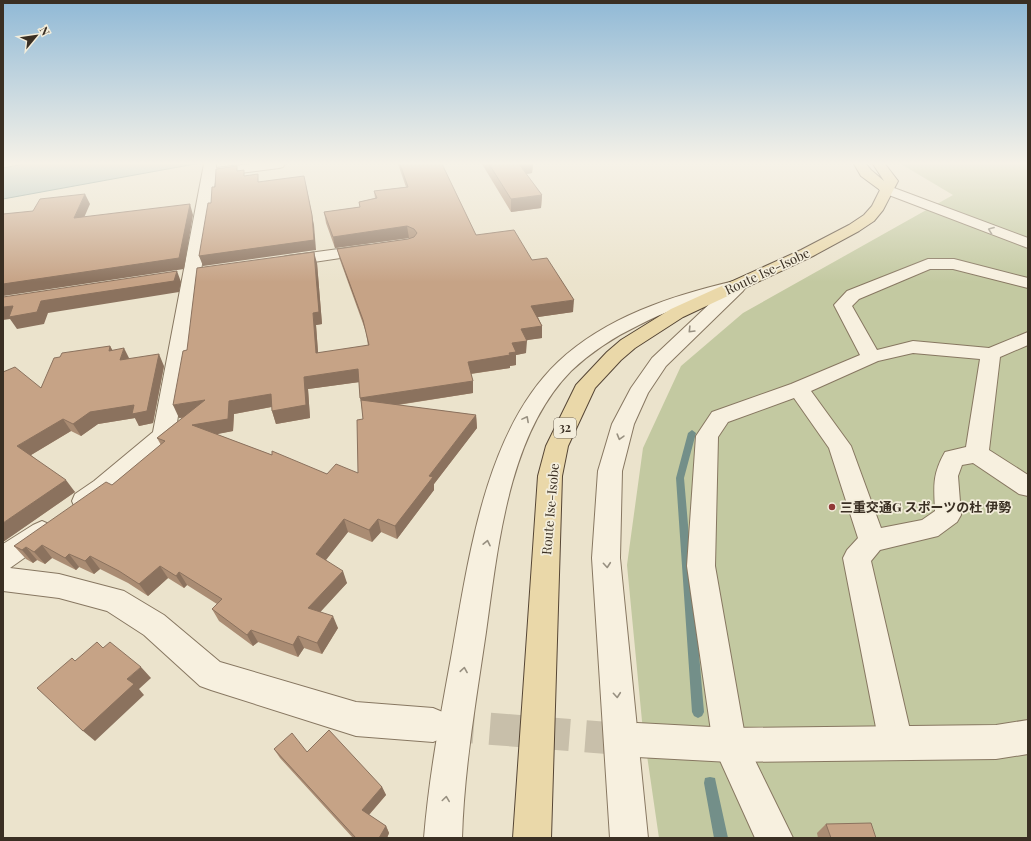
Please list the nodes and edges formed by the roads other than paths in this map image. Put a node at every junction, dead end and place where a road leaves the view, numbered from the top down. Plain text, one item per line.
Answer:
1 (204, 203) edge
2 (881, 203) edge
3 (923, 203) edge
4 (962, 203) edge
5 (991, 214) dead end
6 (1028, 243) edge
7 (386, 247) edge
8 (270, 263) edge
9 (1028, 283) edge
10 (739, 284) junction
11 (1028, 338) edge
12 (991, 354) junction
13 (871, 357) junction
14 (798, 389) junction
15 (977, 454) junction
16 (1028, 487) edge
17 (872, 542) junction
18 (3, 559) edge
19 (3, 580) edge
20 (433, 725) tunnel mouth
21 (1028, 738) edge
22 (637, 740) tunnel mouth
23 (896, 743) junction
24 (730, 745) junction
25 (443, 838) edge
26 (532, 838) edge
27 (629, 838) edge
28 (774, 838) edge

1 - 18 street
2 - 10 main road, Route Ise-Isobe / 32
6 -> 3 street
4 - 5 street
7 - 8 street
9 - 13 street
25 -> 10 street
10 - 26 main road, Route Ise-Isobe / 32
10 -> 27 street
11 - 12 street
12 - 13 street
12 - 15 street
13 - 14 street
14 - 17 street
14 - 24 street
15 - 16 street
15 - 17 street
17 - 23 street
19 - 20 street
21 - 23 street
22 - 24 street
23 - 24 street
24 - 28 street

